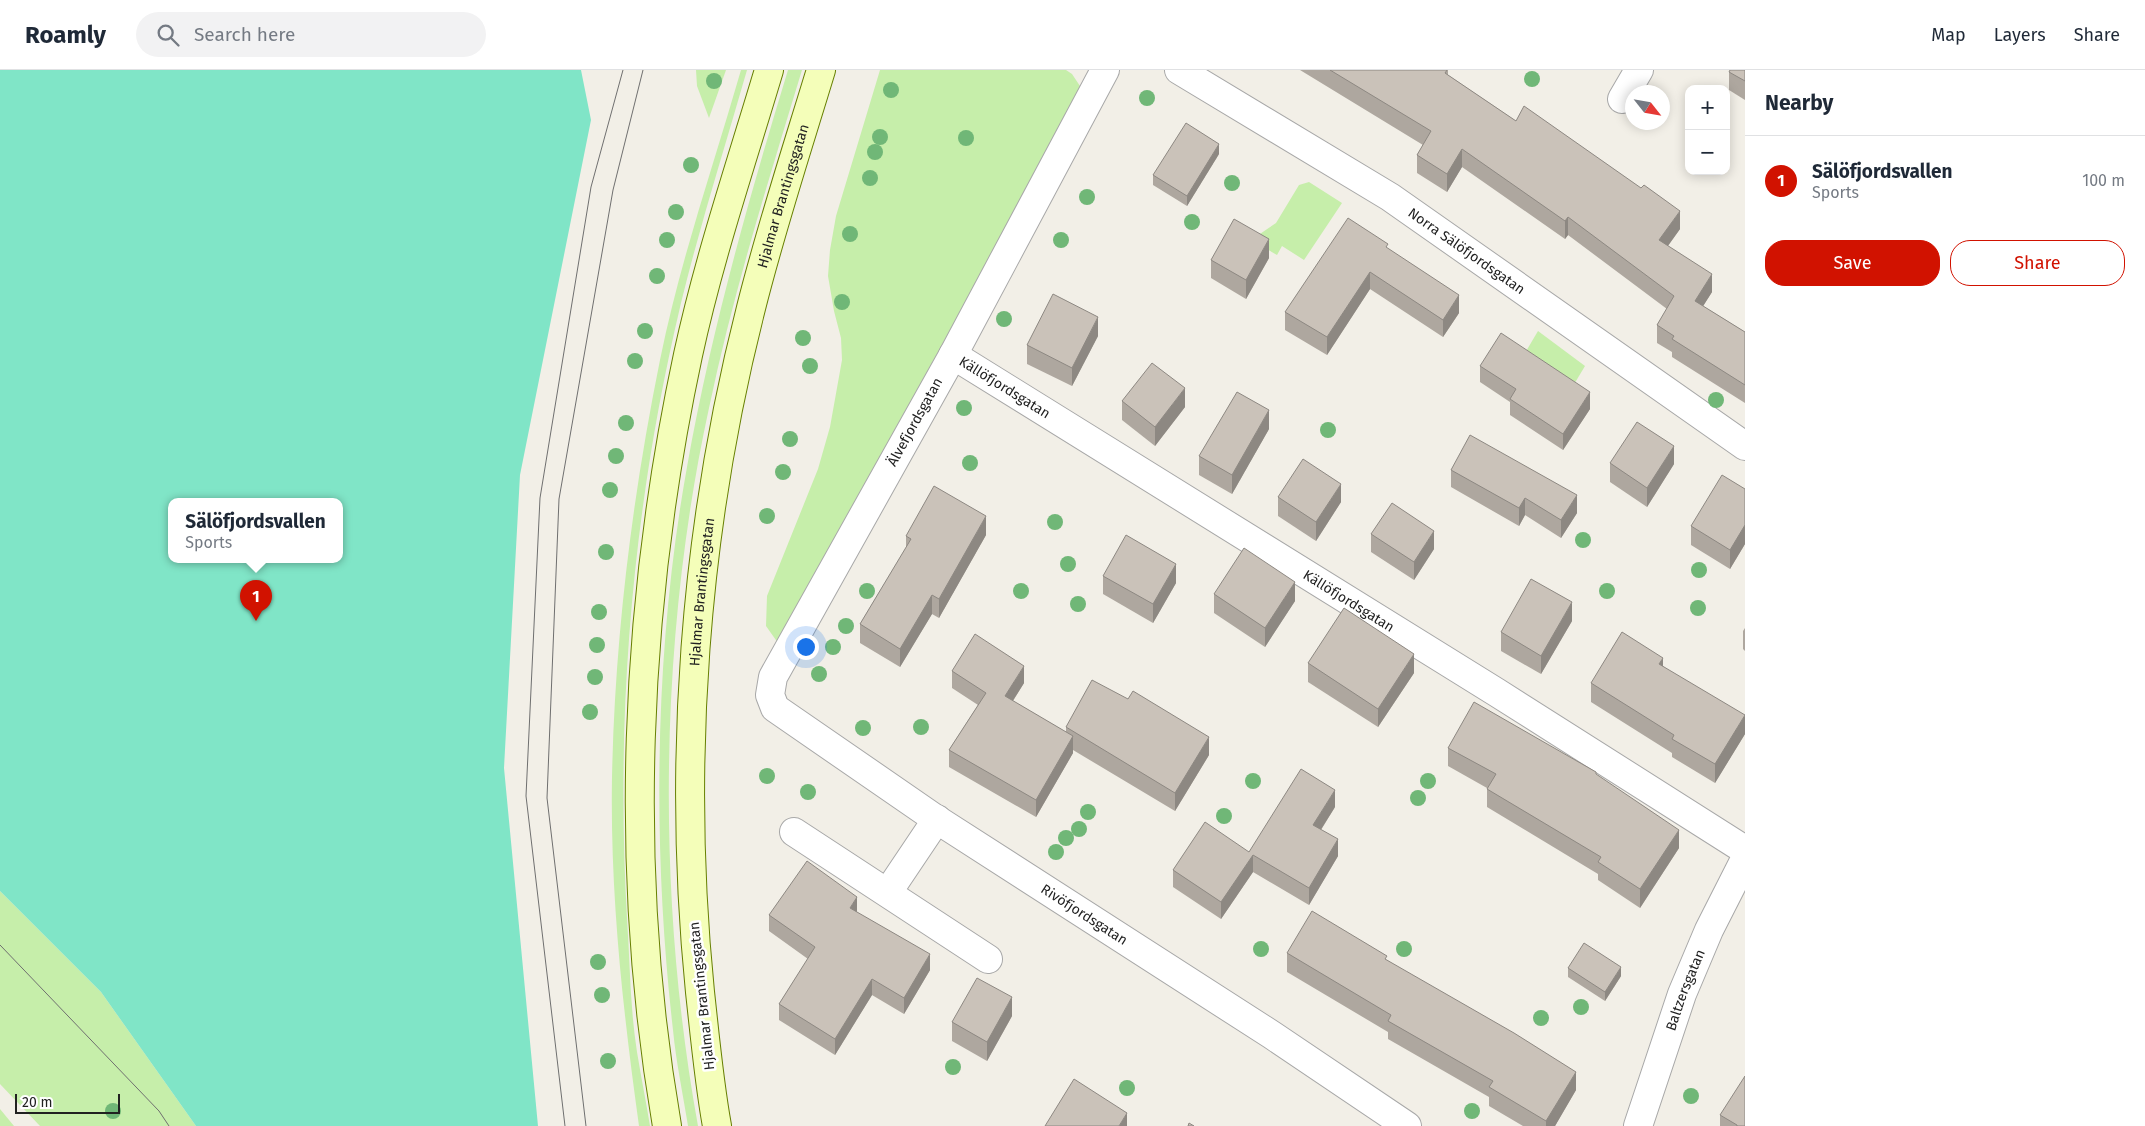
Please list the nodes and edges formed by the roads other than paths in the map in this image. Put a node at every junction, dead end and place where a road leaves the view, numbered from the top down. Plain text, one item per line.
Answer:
1 (769, 70) edge
2 (821, 70) edge
3 (1105, 70) edge
4 (1179, 70) edge
5 (1639, 70) edge
6 (1622, 99) dead end
7 (952, 355) junction
8 (1745, 446) edge
9 (770, 695) joint
10 (937, 819) junction
11 (794, 832) dead end
12 (1745, 850) edge
13 (1745, 859) edge
14 (888, 892) junction
15 (988, 959) dead end
16 (667, 1126) edge
17 (717, 1126) edge
18 (1407, 1126) edge
19 (1638, 1126) edge

1 - 16 main road
2 - 17 main road, Hjalmar Brantingsgatan
3 - 7 street, Älvefjordsgatan
4 - 8 street, Norra Sälöfjordsgatan
5 - 6 street
7 - 9 street, Älvefjordsgatan
7 - 12 street, Källöfjordsgatan
9 - 10 street, Rivöfjordsgatan
10 - 14 street
10 - 18 street, Rivöfjordsgatan
11 - 14 street
13 - 19 street, Baltzersgatan
14 - 15 street

